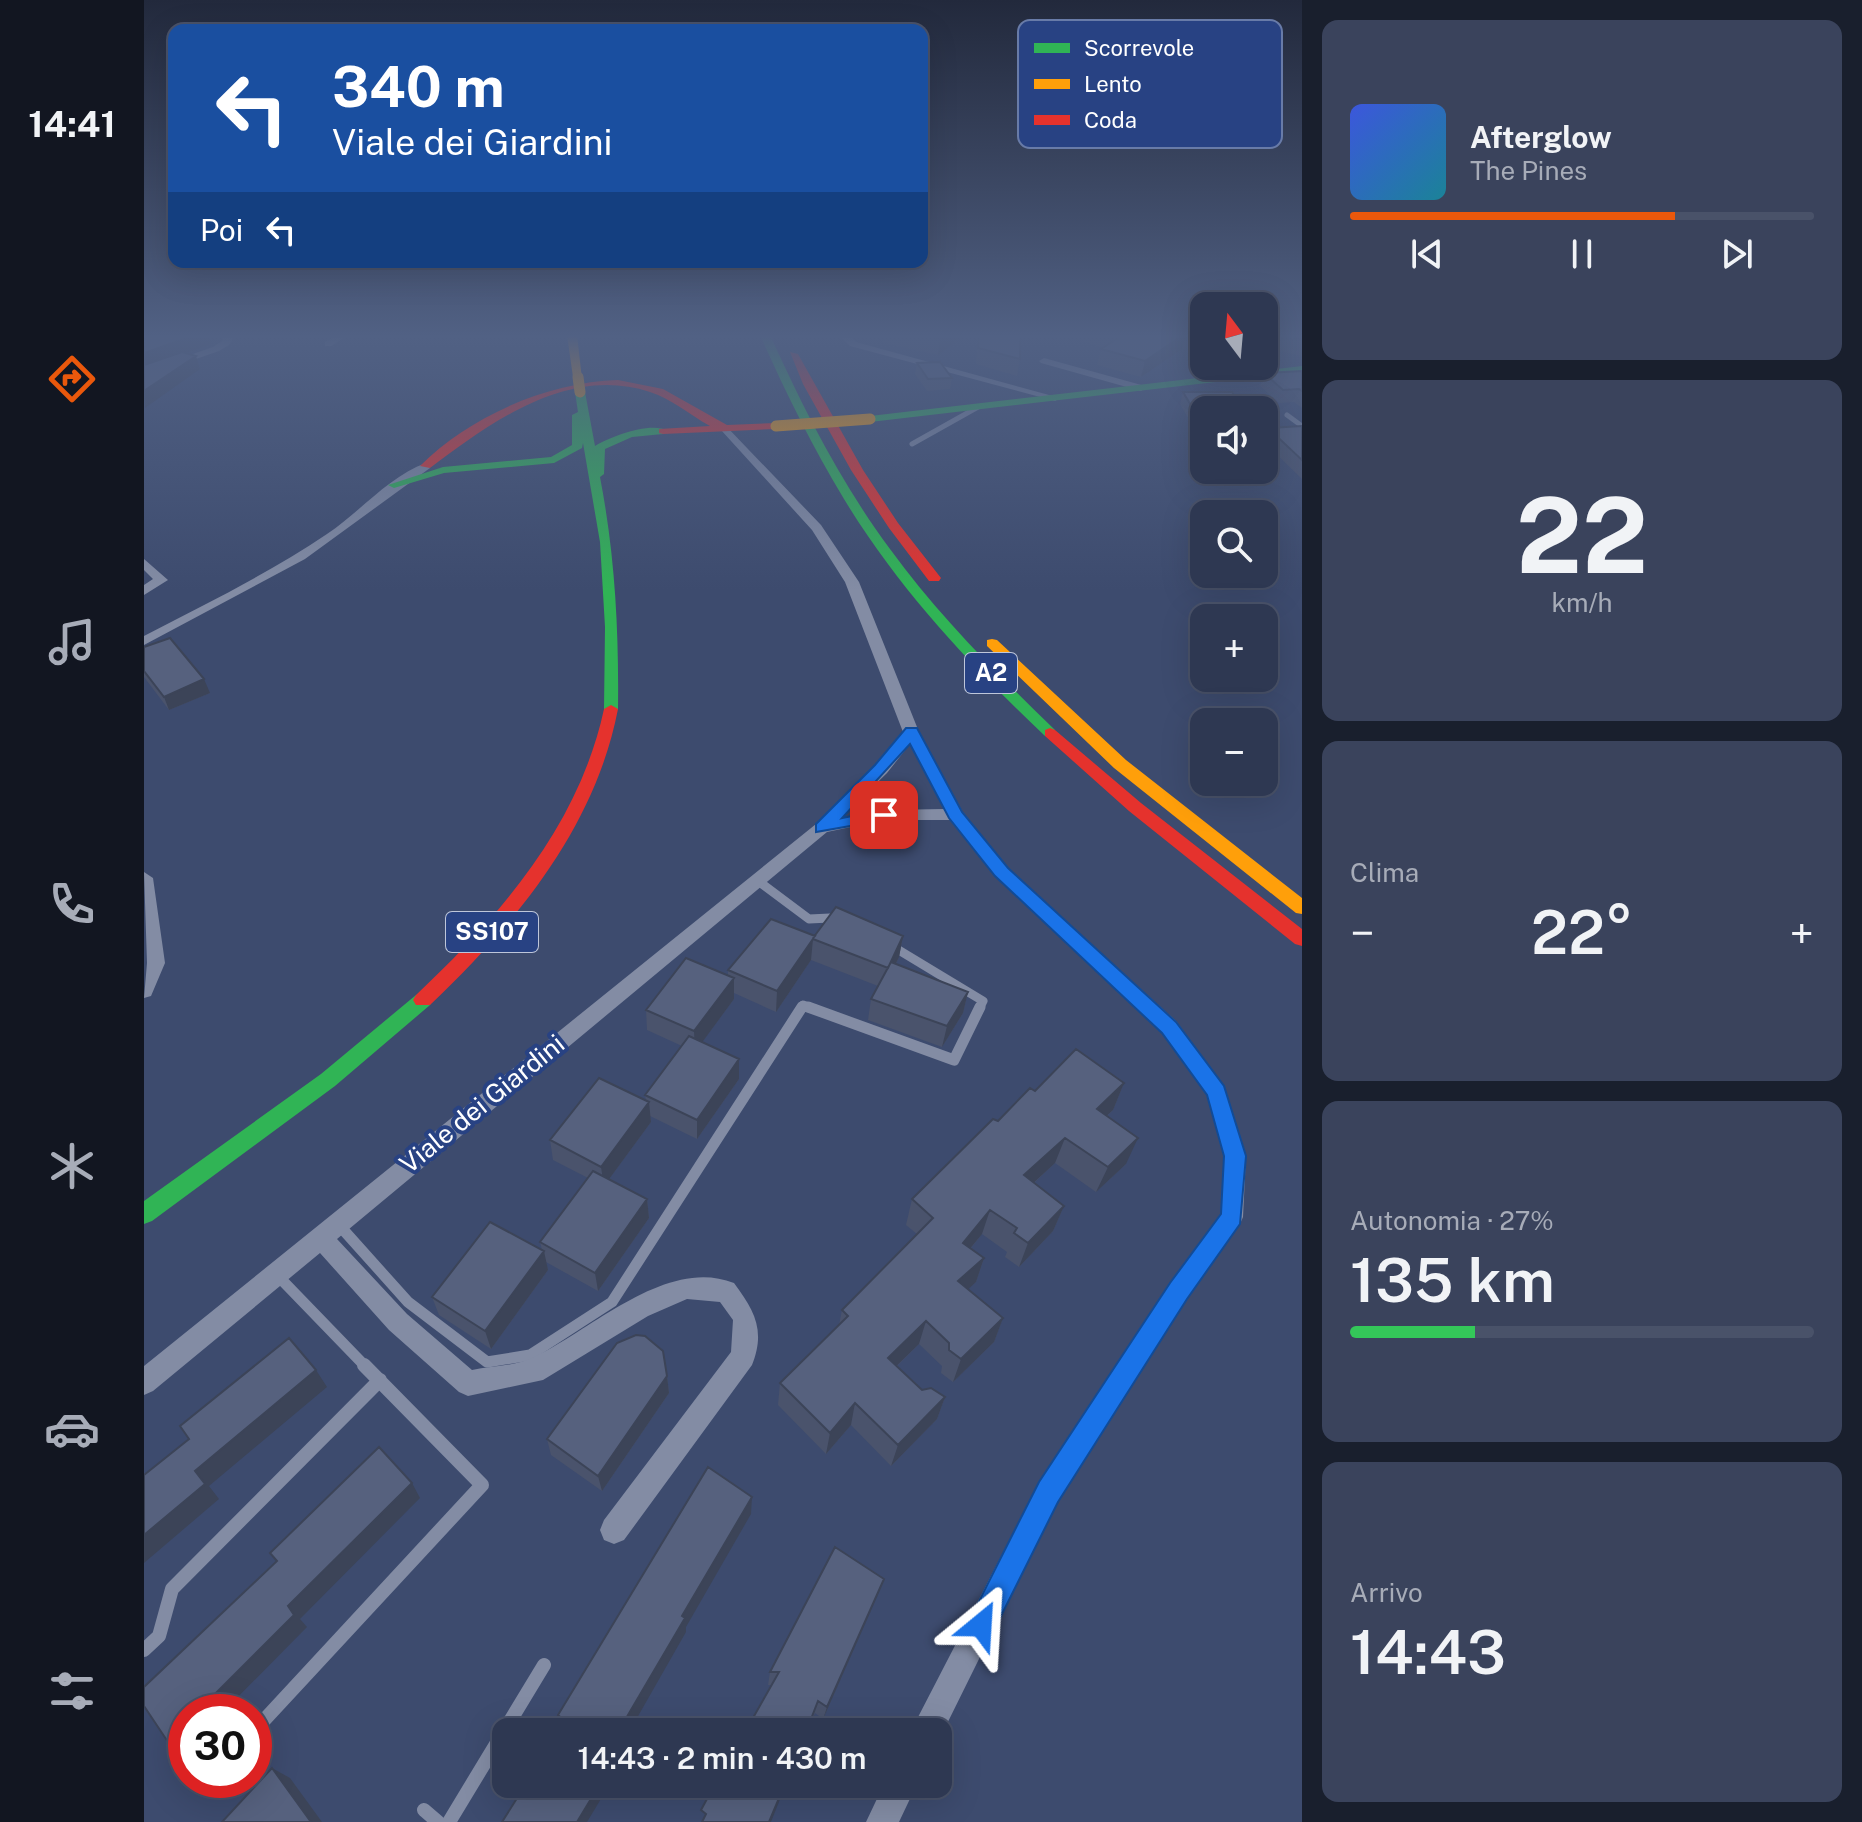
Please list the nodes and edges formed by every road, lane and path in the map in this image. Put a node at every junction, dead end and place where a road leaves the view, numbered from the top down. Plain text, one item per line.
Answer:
1 (496, 420) edge
2 (577, 420) edge
3 (586, 420) edge
4 (595, 420) edge
5 (804, 420) edge
6 (832, 420) edge
7 (842, 420) edge
8 (856, 420) edge
9 (955, 420) edge
10 (681, 421) joint
11 (725, 428) junction
12 (643, 432) junction
13 (912, 444) dead end
14 (450, 447) junction
15 (471, 463) junction
16 (527, 463) junction
17 (499, 464) junction
18 (434, 468) junction
19 (598, 481) junction
20 (867, 483) junction
21 (394, 485) joint
22 (603, 517) junction
23 (144, 563) edge
24 (144, 591) edge
25 (950, 596) dead end
26 (980, 631) dead end
27 (144, 641) edge
28 (911, 732) junction
29 (955, 814) junction
30 (822, 828) junction
31 (144, 879) edge
32 (758, 881) junction
33 (1302, 908) edge
34 (854, 929) edge
35 (1302, 939) edge
36 (879, 940) edge
37 (144, 991) edge
38 (144, 1214) edge
39 (328, 1230) junction
40 (275, 1273) junction
41 (380, 1380) junction
42 (144, 1382) edge
43 (614, 1530) dead end
44 (144, 1650) edge
45 (544, 1665) dead end
46 (272, 1712) edge
47 (934, 1718) edge
48 (894, 1798) edge
49 (424, 1810) dead end
50 (438, 1822) edge
51 (449, 1822) edge
52 (882, 1822) edge

1 - 14 main road
2 - 16 main road
3 - 19 main road, SS107
4 - 12 main road
5 - 35 main road, A2
6 - 20 main road
7 - 20 main road
8 - 11 main road, bridge
9 - 13 lane
10 - 11 main road
10 - 12 main road
11 - 28 street
12 - 19 main road
14 - 15 main road
14 - 18 main road
15 - 17 main road
15 - 18 main road
16 - 17 main road
16 - 22 main road
17 - 18 main road
18 - 21 main road
19 - 22 main road, SS107
20 - 25 main road
21 - 27 street
22 - 38 main road, SS107
23 - 24 street
26 - 33 main road, A2
28 - 29 street
28 - 30 street, Viale dei Giardini
29 - 30 street, Viale dei Giardini
29 - 47 street
30 - 32 street, Viale dei Giardini
31 - 37 street
32 - 34 lane
32 - 39 street, Viale dei Giardini
36 - 39 lane
39 - 40 street, Viale dei Giardini
39 - 43 street
40 - 41 lane
40 - 42 street, Viale dei Giardini
41 - 44 lane
41 - 46 lane
45 - 51 lane
48 - 52 street
49 - 50 lane

